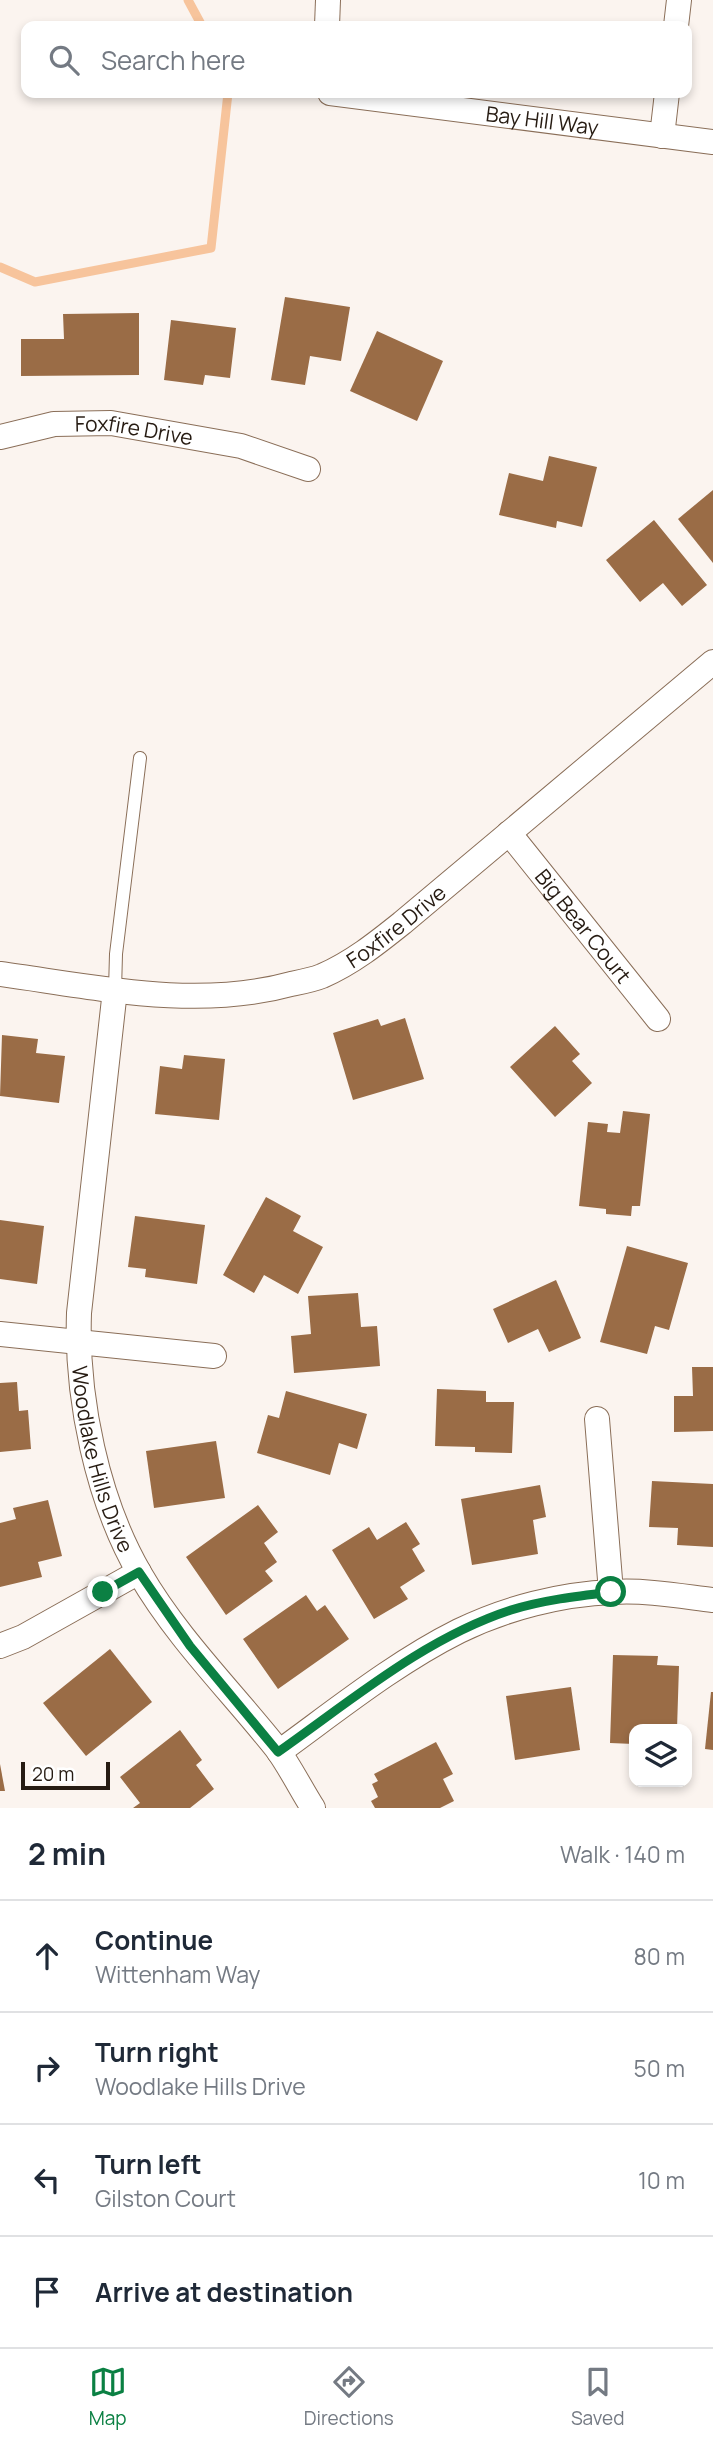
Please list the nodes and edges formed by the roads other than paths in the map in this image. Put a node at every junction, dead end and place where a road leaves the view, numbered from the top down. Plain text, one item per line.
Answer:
1 (328, 0) edge
2 (679, 0) edge
3 (327, 21) edge
4 (677, 21) edge
5 (369, 98) edge
6 (666, 98) edge
7 (662, 136) junction
8 (713, 142) edge
9 (0, 438) edge
10 (308, 469) dead end
11 (713, 662) edge
12 (140, 758) dead end
13 (509, 833) junction
14 (0, 974) edge
15 (115, 990) junction
16 (658, 1019) dead end
17 (0, 1334) edge
18 (78, 1343) junction
19 (214, 1356) dead end
20 (597, 1419) dead end
21 (139, 1572) junction
22 (611, 1592) junction
23 (713, 1600) edge
24 (0, 1646) edge
25 (278, 1752) junction
26 (313, 1808) edge

1 - 3 street
2 - 4 street
5 - 7 street, Bay Hill Way
6 - 7 street
7 - 8 street, Bay Hill Way
9 - 10 street, Foxfire Drive
11 - 13 street, Foxfire Drive
12 - 15 lane
13 - 15 street, Foxfire Drive
13 - 16 street, Big Bear Court
14 - 15 street, Foxfire Drive
15 - 18 street, Woodlake Hills Drive
17 - 18 street
18 - 19 street, Woodlake Hills Drive
18 - 21 street, Woodlake Hills Drive
20 - 22 street
21 - 24 street
21 - 25 street, Woodlake Hills Drive
22 - 23 street
22 - 25 street
25 - 26 street, Woodlake Hills Drive

